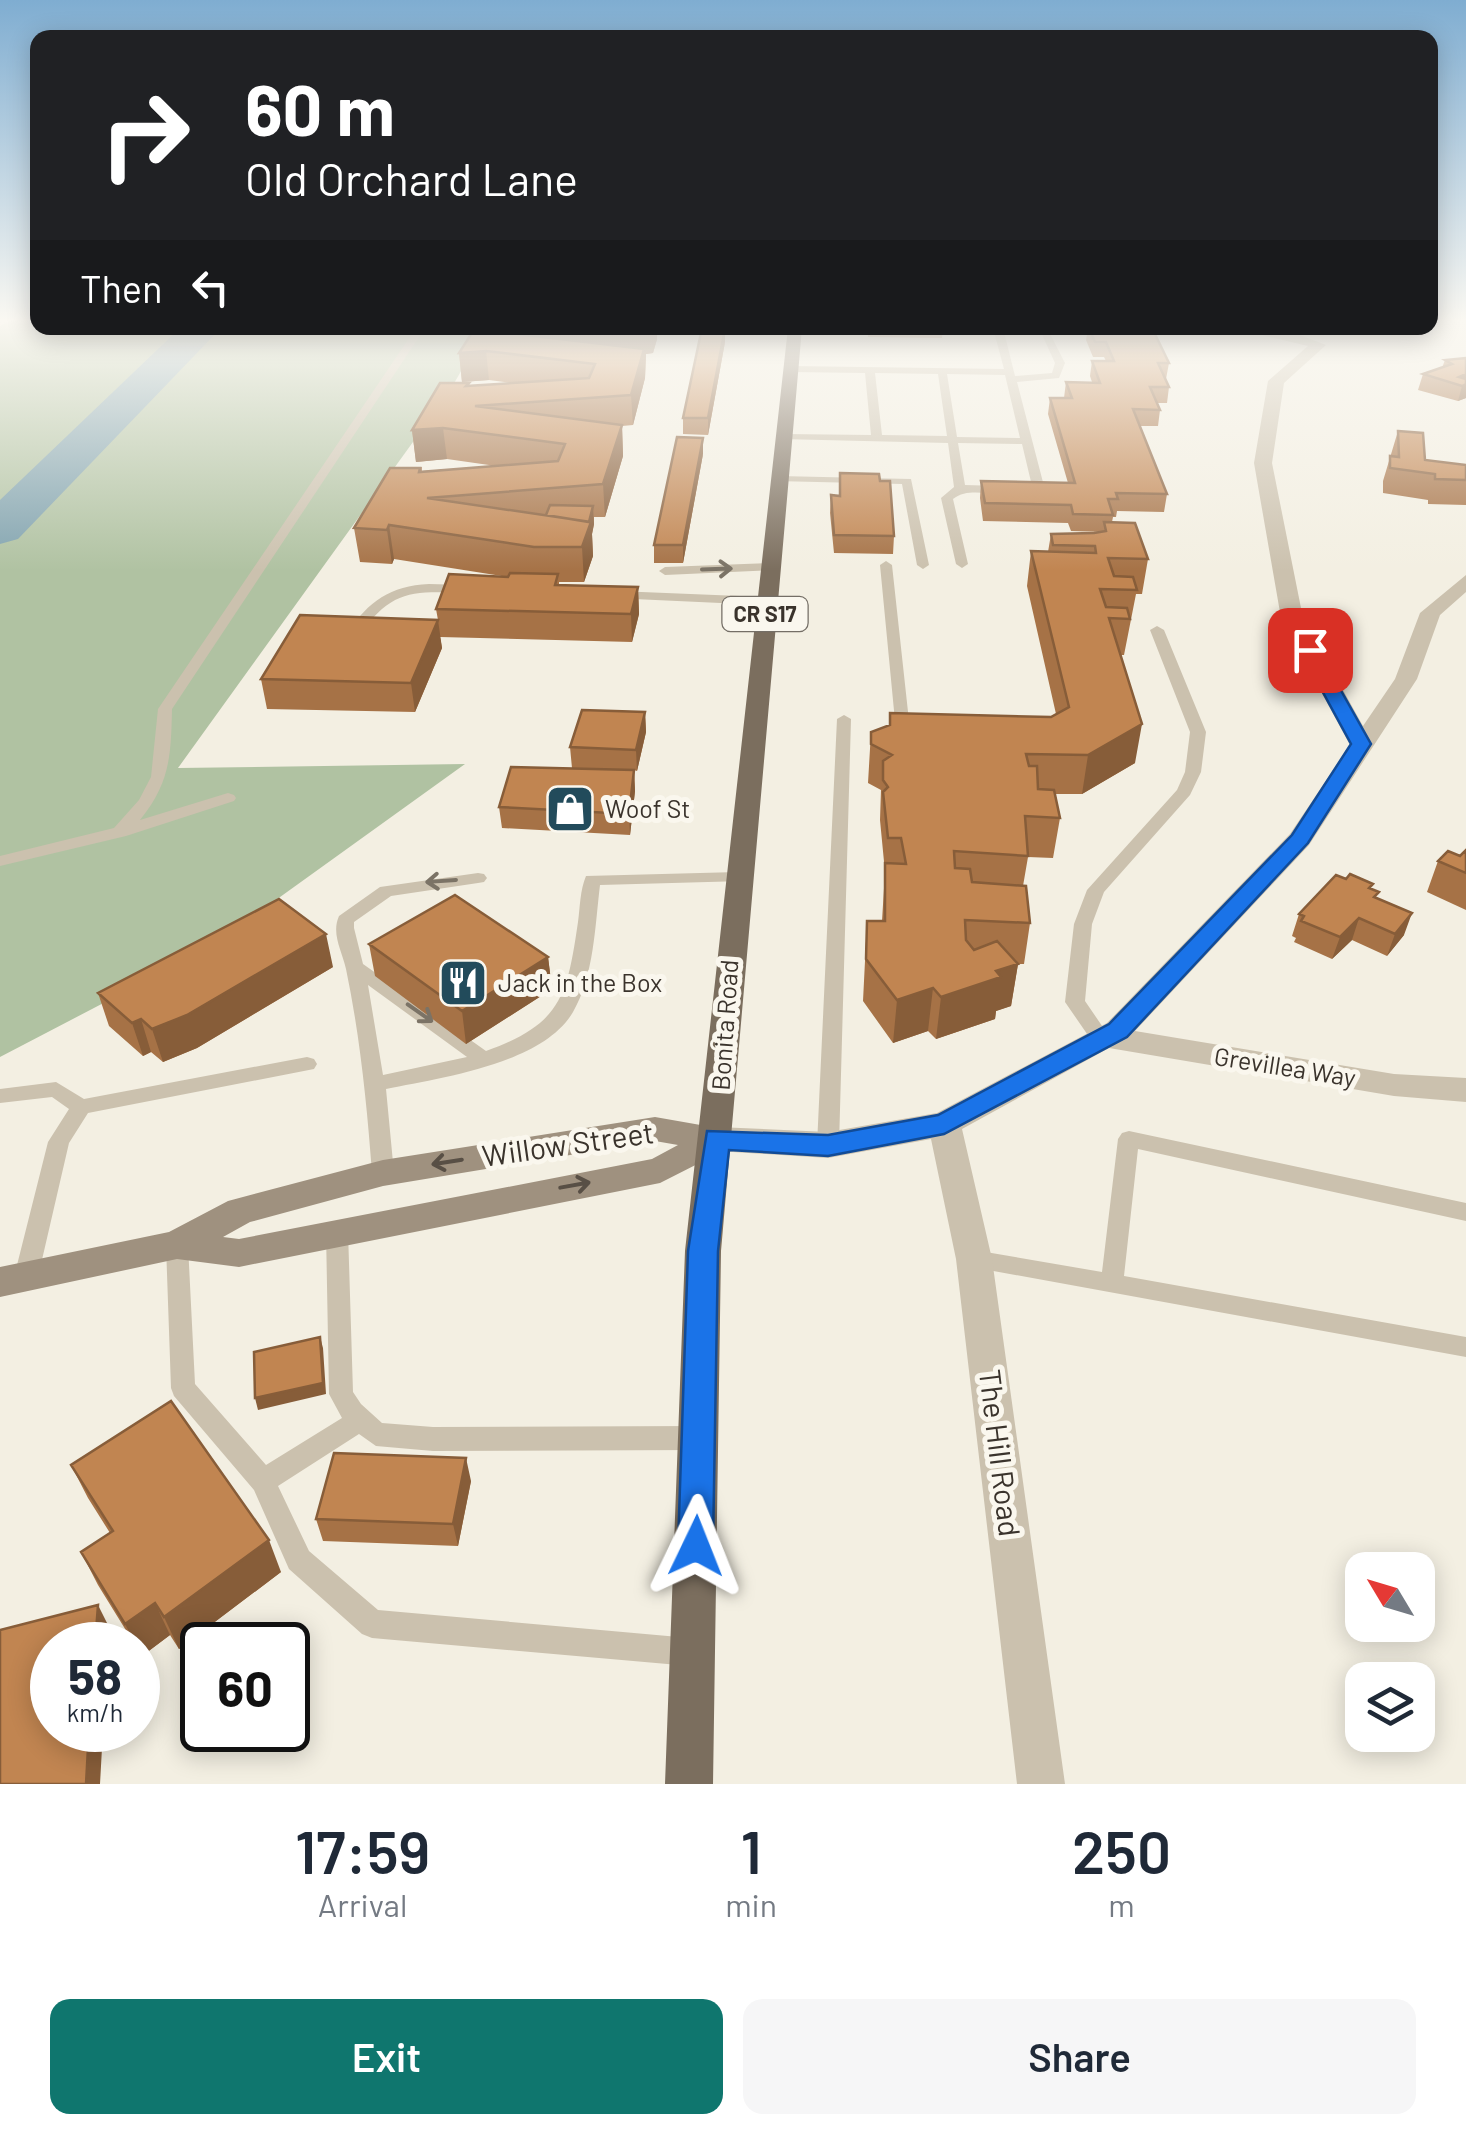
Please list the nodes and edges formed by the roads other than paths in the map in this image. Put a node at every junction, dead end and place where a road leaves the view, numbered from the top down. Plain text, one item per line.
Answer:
1 (369, 404) edge
2 (787, 404) edge
3 (874, 404) edge
4 (948, 404) edge
5 (1018, 404) edge
6 (1272, 404) edge
7 (784, 437) junction
8 (877, 438) junction
9 (955, 440) junction
10 (1027, 440) junction
11 (779, 479) junction
12 (960, 488) junction
13 (962, 564) dead end
14 (886, 565) dead end
15 (923, 565) dead end
16 (770, 567) junction
17 (665, 571) dead end
18 (1466, 582) edge
19 (480, 590) edge
20 (596, 594) edge
21 (766, 602) junction
22 (1157, 630) dead end
23 (354, 633) edge
24 (844, 719) dead end
25 (902, 721) edge
26 (1361, 744) junction
27 (228, 798) dead end
28 (120, 832) junction
29 (0, 861) edge
30 (738, 877) junction
31 (478, 878) dead end
32 (356, 968) junction
33 (1103, 1038) junction
34 (484, 1059) junction
35 (307, 1064) dead end
36 (376, 1084) junction
37 (1466, 1090) edge
38 (0, 1096) edge
39 (81, 1107) junction
40 (944, 1124) junction
41 (717, 1139) junction
42 (828, 1145) junction
43 (383, 1173) junction
44 (1466, 1212) edge
45 (336, 1231) junction
46 (177, 1246) junction
47 (974, 1259) junction
48 (13, 1280) edge
49 (1112, 1284) junction
50 (1466, 1346) edge
51 (361, 1419) junction
52 (698, 1438) junction
53 (263, 1481) junction
54 (692, 1653) junction
55 (690, 1784) edge
56 (1041, 1784) edge

1 - 28 lane
2 - 7 main road, Bonita Road / CR S17
3 - 8 lane
4 - 9 lane
5 - 10 lane
6 - 26 street
7 - 8 lane
7 - 11 main road, Bonita Road / CR S17
8 - 9 lane
9 - 10 lane
9 - 12 lane
10 - 12 lane
11 - 15 lane
11 - 16 main road, Bonita Road / CR S17
12 - 13 lane
14 - 25 lane
17 -> 16 lane
16 - 21 main road, Bonita Road / CR S17
18 - 26 street
19 - 23 lane
20 - 21 lane
21 - 30 main road, Bonita Road / CR S17
22 - 33 lane
24 - 42 lane
26 - 33 street
27 - 28 lane
28 - 29 lane
30 - 34 lane
30 - 41 main road, Bonita Road / CR S17
31 -> 32 lane
32 -> 34 lane
32 - 36 lane
33 - 37 street, Grevillea Way
33 - 40 street
34 - 36 lane
35 - 39 lane
36 - 43 lane
38 - 39 lane
39 - 48 lane
40 - 42 street
40 - 47 street, The Hill Road
41 - 42 street
41 -> 43 main road, Willow Street
45 -> 41 main road, Willow Street
41 - 52 main road, Bonita Road / CR S17
43 - 46 main road, Willow Street
44 - 49 lane
45 - 46 main road, Willow Street
45 - 51 lane
46 - 48 main road, Willow Street
46 - 53 lane
47 - 49 lane
47 - 56 street, The Hill Road
49 - 50 lane
51 - 52 lane
51 - 53 lane
52 - 54 main road, Bonita Road / CR S17
53 - 54 lane
54 - 55 main road, Bonita Road / CR S17

